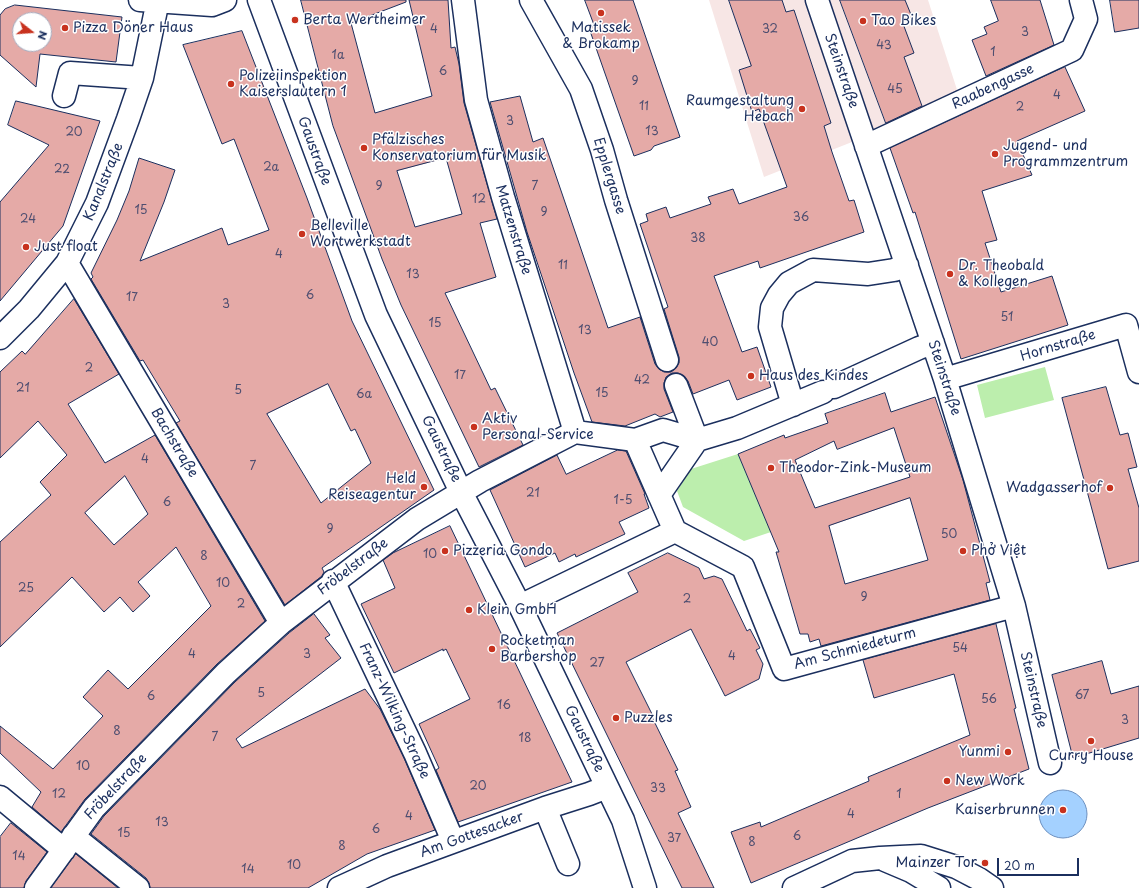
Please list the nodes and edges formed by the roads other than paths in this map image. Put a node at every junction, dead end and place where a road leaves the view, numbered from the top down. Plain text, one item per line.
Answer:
1 (225, 0) edge
2 (259, 0) edge
3 (463, 0) edge
4 (531, 0) edge
5 (817, 0) edge
6 (1081, 0) edge
7 (152, 1) edge
8 (142, 78) junction
9 (64, 96) dead end
10 (866, 146) junction
11 (67, 263) junction
12 (907, 265) junction
13 (0, 338) edge
14 (933, 343) junction
15 (667, 360) dead end
16 (1139, 372) edge
17 (945, 379) junction
18 (676, 385) dead end
19 (793, 405) junction
20 (575, 432) junction
21 (635, 440) junction
22 (697, 440) junction
23 (461, 492) junction
24 (659, 495) junction
25 (675, 531) junction
26 (333, 581) junction
27 (520, 606) junction
28 (1014, 606) junction
29 (281, 623) junction
30 (1050, 763) dead end
31 (607, 787) junction
32 (0, 797) edge
33 (545, 808) junction
34 (453, 841) junction
35 (68, 843) junction
36 (880, 858) junction
37 (568, 864) dead end
38 (36, 888) edge
39 (138, 888) edge
40 (339, 888) edge
41 (645, 888) edge
42 (794, 888) edge
43 (939, 888) edge
44 (992, 888) edge

1 - 7 street
2 - 23 street, Gaustraße
3 - 20 street, Matzenstraße
4 - 15 street, Epplergasse
5 - 10 street, Steinstraße
6 - 10 street, Raabengasse
7 - 8 street, Kanalstraße
8 - 9 street
8 - 11 street, Kanalstraße
10 - 12 street, Steinstraße
11 - 13 street, Kanalstraße
11 - 29 street, Bachstraße
12 - 14 street, Steinstraße
12 - 19 street
14 - 17 street, Steinstraße
14 - 19 street
16 - 17 street, Hornstraße
17 - 28 street, Steinstraße
18 - 22 street
19 - 22 street
20 - 21 street
20 - 23 street, Fröbelstraße
21 - 22 street
21 - 24 street
22 - 24 street
23 - 26 street, Fröbelstraße
23 - 27 street, Gaustraße
24 - 25 street
25 - 27 street
25 - 28 street, Am Schmiedeturm
26 - 29 street, Fröbelstraße
26 - 34 street, Franz-Wilking-Straße
27 - 31 street, Gaustraße
28 - 30 street, Steinstraße
29 - 35 street, Fröbelstraße
31 - 33 street, Am Gottesacker
31 - 41 street, Gaustraße
32 - 35 street
33 - 34 street, Am Gottesacker
33 - 37 street
34 - 40 street, Am Gottesacker
35 - 38 street, Fröbelstraße
35 - 39 street
36 - 42 street
36 - 43 street
36 - 44 street

